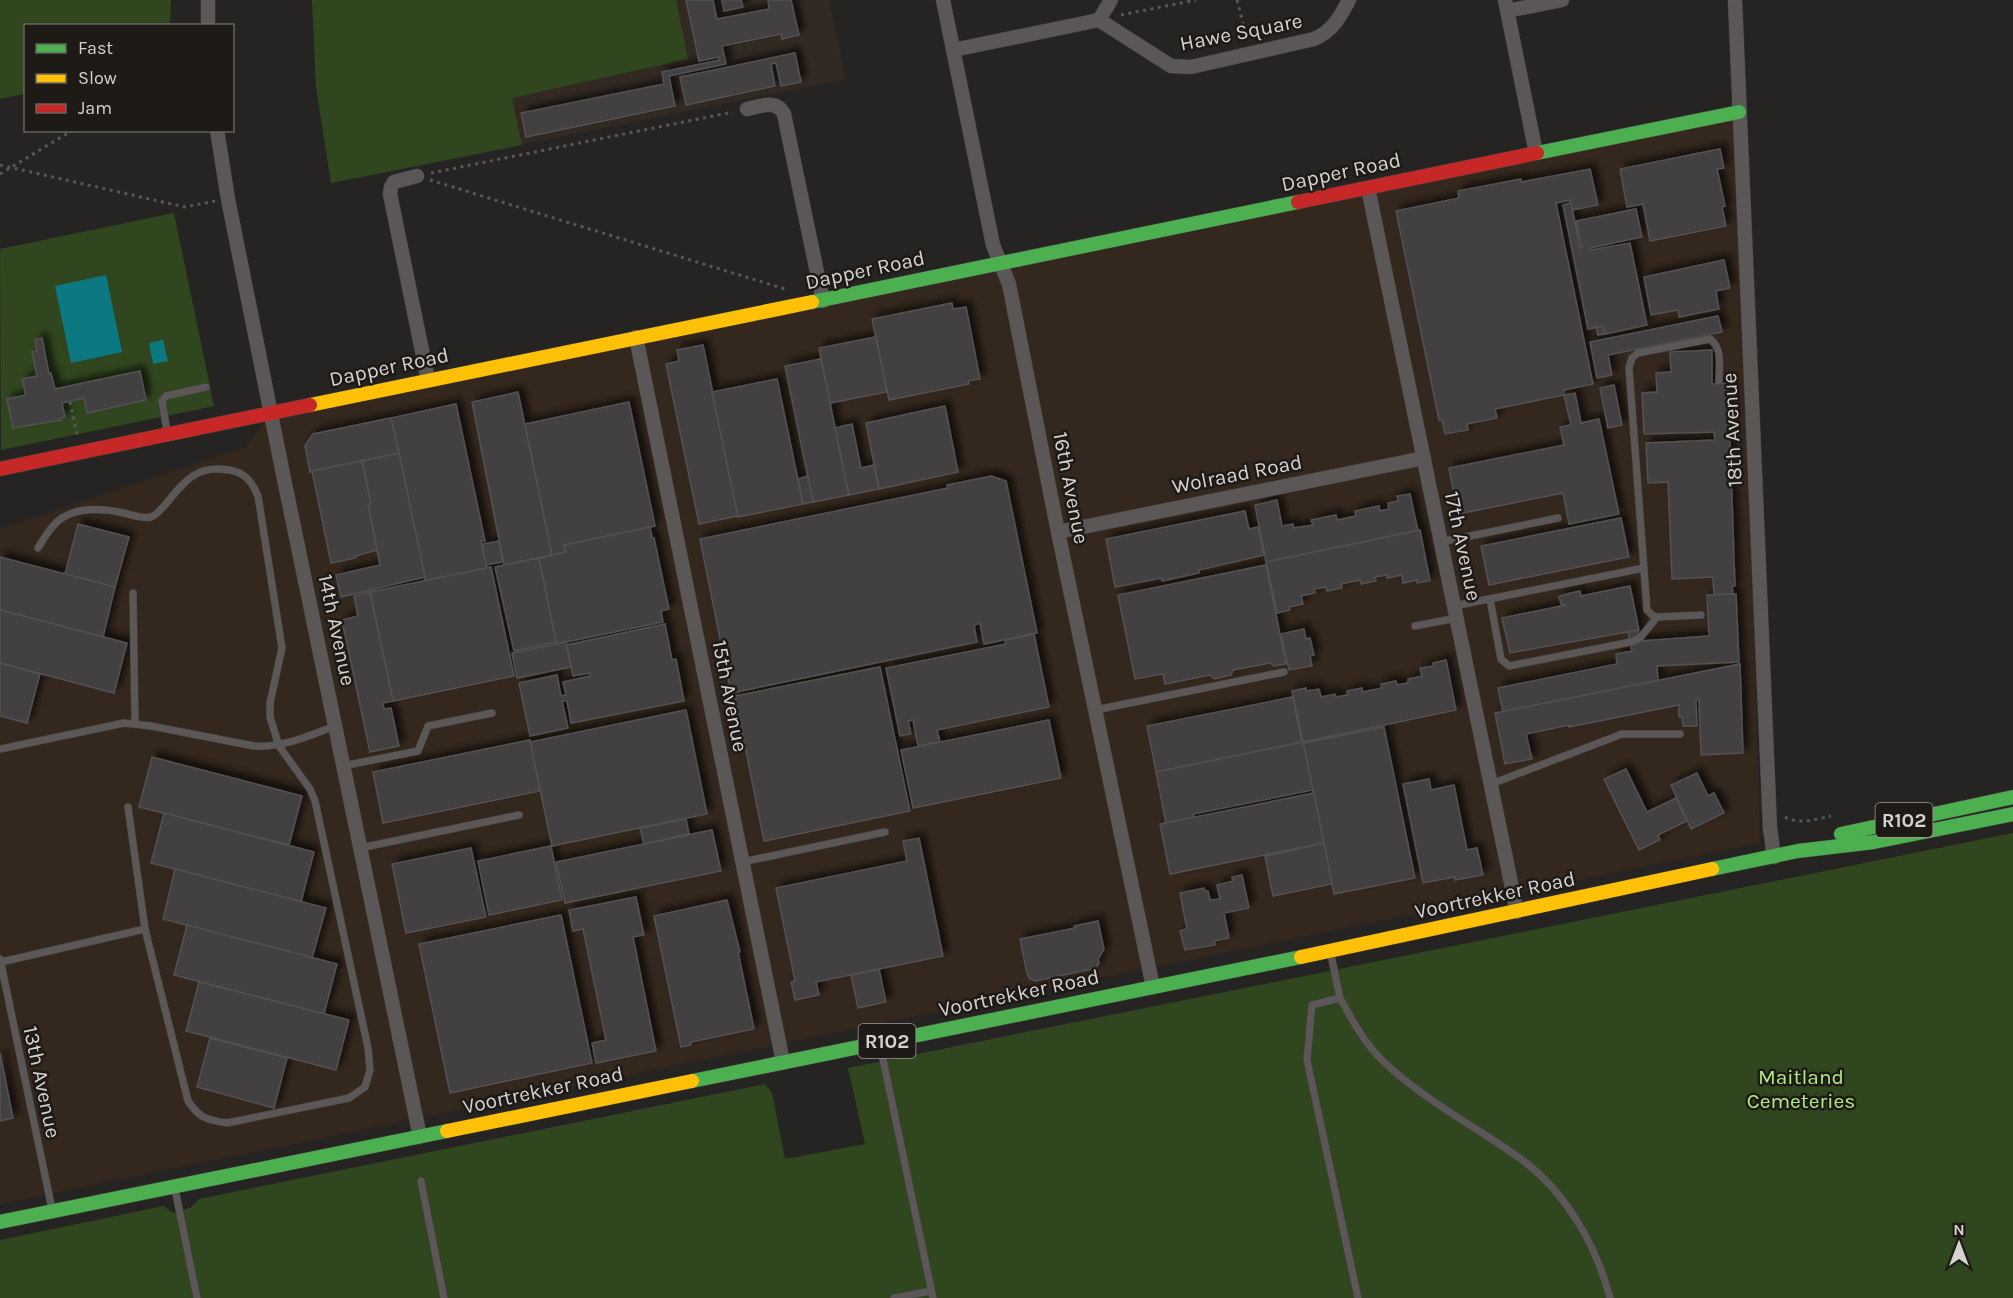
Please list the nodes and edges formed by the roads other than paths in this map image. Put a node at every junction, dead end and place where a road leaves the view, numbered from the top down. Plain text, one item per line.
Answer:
1 (208, 0) edge
2 (943, 0) edge
3 (1111, 0) edge
4 (1349, 0) edge
5 (1562, 0) edge
6 (1734, 0) edge
7 (1506, 5) edge
8 (1099, 20) junction
9 (208, 24) edge
10 (954, 50) junction
11 (747, 109) road end
12 (1739, 112) junction
13 (217, 132) edge
14 (1536, 153) junction
15 (417, 176) road end
16 (1368, 188) junction
17 (1001, 264) junction
18 (823, 301) junction
19 (636, 338) junction
20 (428, 380) junction
21 (1719, 381) dead end
22 (206, 387) dead end
23 (271, 413) junction
24 (167, 434) junction
25 (1424, 458) junction
26 (0, 469) edge
27 (1558, 518) dead end
28 (1058, 532) junction
29 (1441, 542) junction
30 (38, 548) dead end
31 (1644, 568) junction
32 (133, 593) dead end
33 (1490, 599) junction
34 (1455, 612) junction
35 (1701, 615) dead end
36 (1657, 617) junction
37 (1415, 626) dead end
38 (1284, 672) dead end
39 (1095, 710) junction
40 (492, 713) dead end
41 (135, 723) junction
42 (335, 726) junction
43 (1680, 734) dead end
44 (279, 746) junction
45 (0, 748) edge
46 (344, 766) junction
47 (1491, 784) junction
48 (2013, 797) edge
49 (128, 807) dead end
50 (2013, 814) edge
51 (519, 815) dead end
52 (885, 832) dead end
53 (360, 848) junction
54 (1798, 851) junction
55 (1774, 857) junction
56 (742, 862) junction
57 (1517, 912) junction
58 (145, 929) junction
59 (1330, 951) junction
60 (0, 961) edge
61 (1153, 987) junction
62 (3, 988) edge
63 (1340, 998) junction
64 (879, 1042) junction
65 (783, 1062) junction
66 (420, 1137) junction
67 (421, 1181) dead end
68 (174, 1186) junction
69 (53, 1212) junction
70 (0, 1222) edge
71 (932, 1294) edge
72 (196, 1298) edge
73 (444, 1298) edge
74 (894, 1298) edge
75 (1358, 1298) edge
76 (1610, 1298) edge

1 - 9 street
2 - 10 street, 16th Avenue
3 - 8 street
4 - 8 street, Hawe Square
5 - 7 street
6 - 12 street, 18th Avenue
7 - 14 street
8 - 10 street
10 - 17 street, 16th Avenue
11 - 18 street
12 - 14 main road, Dapper Road
12 - 55 street, 18th Avenue
13 - 23 street, 14th Avenue
14 - 16 main road, Dapper Road
15 - 20 street
16 - 17 main road, Dapper Road
16 - 25 street, 17th Avenue
17 - 18 main road, Dapper Road
17 - 28 street, 16th Avenue
18 - 19 main road, Dapper Road
19 - 20 main road, Dapper Road
19 - 56 street, 15th Avenue
20 - 23 main road, Dapper Road
21 - 31 lane
22 - 24 lane
23 - 24 main road, Dapper Road
23 - 42 street, 14th Avenue
24 - 26 main road, Dapper Road
25 - 28 street, Wolraad Road
25 - 29 street, 17th Avenue
27 - 29 lane
28 - 39 street, 16th Avenue
29 - 34 street, 17th Avenue
30 - 44 lane
31 - 33 lane
31 - 36 lane
32 - 41 lane
33 - 34 lane
33 - 36 lane
34 - 37 lane
34 - 47 street, 17th Avenue
35 - 36 lane
38 - 39 lane
39 - 61 street, 16th Avenue
40 - 46 lane
41 - 44 lane
41 - 45 lane
42 - 44 lane
42 - 46 street, 14th Avenue
43 - 47 lane
44 - 58 lane
46 - 53 street, 14th Avenue
47 - 57 street, 17th Avenue
48 - 54 main road, Voortrekker Road / R102
49 - 58 lane
50 - 54 main road, Voortrekker Road / R102
51 - 53 lane
52 - 56 lane
53 - 66 street, 14th Avenue
54 - 55 main road, Voortrekker Road / R102
55 - 57 main road, Voortrekker Road / R102
56 - 65 street, 15th Avenue
57 - 59 main road, Voortrekker Road / R102
58 - 60 lane
59 - 61 main road, Voortrekker Road / R102
59 - 63 lane
60 - 62 lane, 13th Avenue
61 - 64 main road, Voortrekker Road / R102
62 - 69 lane, 13th Avenue
63 - 75 lane
63 - 76 lane
64 - 65 main road, Voortrekker Road / R102
64 - 71 lane
65 - 66 main road, Voortrekker Road / R102
66 - 68 main road, Voortrekker Road / R102
67 - 73 lane
68 - 69 main road, Voortrekker Road / R102
68 - 72 lane
69 - 70 main road, Voortrekker Road / R102
71 - 74 lane

